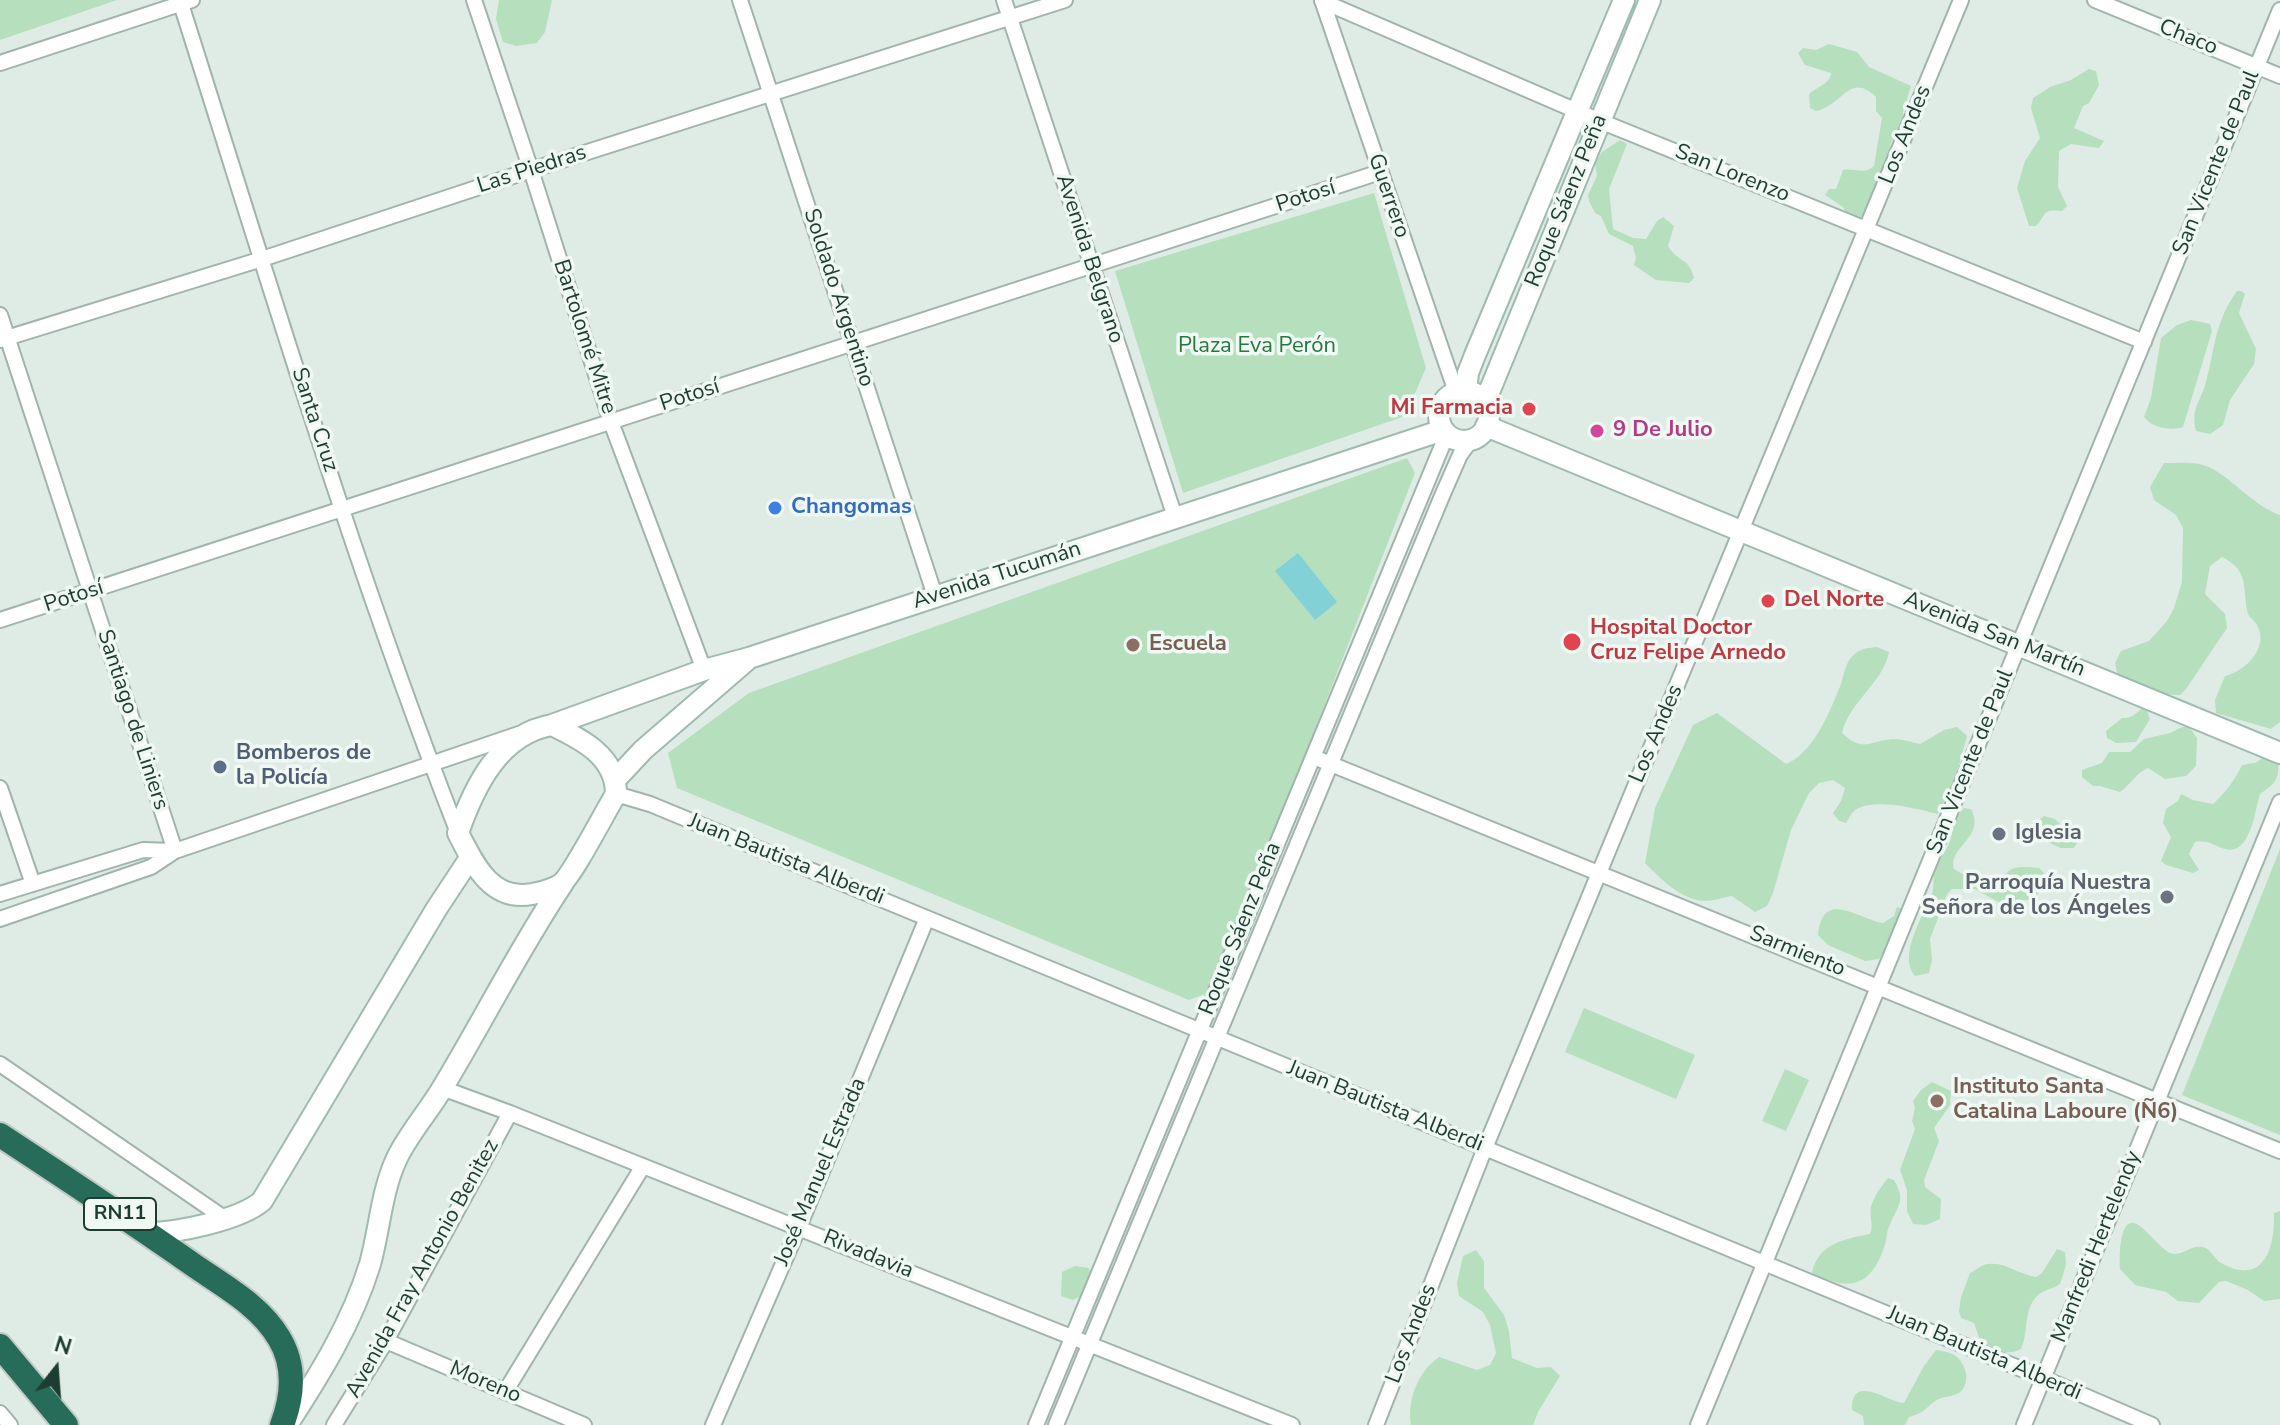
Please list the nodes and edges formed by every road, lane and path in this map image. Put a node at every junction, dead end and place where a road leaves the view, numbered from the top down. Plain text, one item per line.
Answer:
1 (474, 0) edge
2 (740, 0) edge
3 (1004, 0) edge
4 (1065, 0) edge
5 (1322, 0) edge
6 (1624, 0) edge
7 (1650, 0) edge
8 (1961, 0) edge
9 (2095, 0) edge
10 (186, 2) edge
11 (2280, 10) edge
12 (1010, 18) junction
13 (0, 63) edge
14 (2257, 66) junction
15 (2280, 76) edge
16 (770, 94) junction
17 (1578, 110) junction
18 (1600, 121) junction
19 (531, 170) junction
20 (1380, 172) junction
21 (1868, 228) junction
22 (262, 259) junction
23 (1092, 267) junction
24 (0, 315) edge
25 (4, 339) edge
26 (2144, 342) junction
27 (854, 344) junction
28 (1461, 392) junction
29 (1485, 402) junction
30 (611, 422) junction
31 (1445, 432) junction
32 (1479, 433) junction
33 (342, 508) junction
34 (1175, 517) junction
35 (1742, 530) junction
36 (90, 592) junction
37 (935, 596) junction
38 (0, 620) edge
39 (2019, 645) junction
40 (749, 658) junction
41 (704, 670) junction
42 (552, 725) junction
43 (523, 733) junction
44 (2280, 753) edge
45 (1312, 757) junction
46 (430, 762) junction
47 (1330, 763) junction
48 (616, 786) junction
49 (0, 788) edge
50 (2280, 802) edge
51 (458, 833) junction
52 (175, 851) junction
53 (470, 858) junction
54 (1600, 872) junction
55 (563, 883) junction
56 (33, 884) junction
57 (0, 894) edge
58 (927, 918) junction
59 (0, 919) edge
60 (1879, 986) junction
61 (1199, 1031) junction
62 (1218, 1039) junction
63 (0, 1064) edge
64 (442, 1088) junction
65 (2157, 1101) junction
66 (510, 1113) junction
67 (0, 1135) edge
68 (1485, 1148) junction
69 (2280, 1151) edge
70 (643, 1166) junction
71 (224, 1218) junction
72 (799, 1227) junction
73 (147, 1233) junction
74 (1765, 1263) junction
75 (1073, 1336) junction
76 (386, 1341) junction
77 (1090, 1343) junction
78 (0, 1346) edge
79 (2043, 1378) junction
80 (505, 1392) junction
81 (0, 1413) edge
82 (10, 1425) edge
83 (66, 1425) edge
84 (284, 1425) edge
85 (334, 1425) edge
86 (584, 1425) edge
87 (713, 1425) edge
88 (1036, 1425) edge
89 (1056, 1425) edge
90 (1292, 1425) edge
91 (1376, 1425) edge
92 (1698, 1425) edge
93 (2024, 1425) edge
94 (2152, 1425) edge

1 - 19 street, Bartolomé Mitre
2 - 16 street, Soldado Argentino
3 - 12 street, Avenida Belgrano
4 - 12 street, Las Piedras
5 - 17 street, San Lorenzo
5 - 20 street, Guerrero
6 - 17 main road, Roque Sáenz Peña
7 - 18 main road, Roque Sáenz Peña
8 - 21 street, Los Andes
9 - 14 street, Chaco
10 - 13 street
10 - 22 street, Santa Cruz
11 - 14 street, San Vicente de Paul
12 - 16 street, Las Piedras
12 - 23 street, Avenida Belgrano
14 - 15 street, Chaco
14 - 26 street, San Vicente de Paul
16 - 19 street, Las Piedras
16 - 27 street, Soldado Argentino
17 - 18 street, San Lorenzo
17 - 28 main road, Roque Sáenz Peña
18 - 21 street, San Lorenzo
18 - 29 main road, Roque Sáenz Peña
19 - 22 street, Las Piedras
19 - 30 street, Bartolomé Mitre
20 - 23 street, Potosí
20 - 28 street, Guerrero
21 - 26 street, San Lorenzo
21 - 35 street, Los Andes
22 - 25 street, Las Piedras
22 - 33 street, Santa Cruz
23 - 27 street, Potosí
23 - 34 street, Avenida Belgrano
24 - 25 street, Santiago de Liniers
25 - 36 street, Santiago de Liniers
26 - 39 street, San Vicente de Paul
27 - 30 street, Potosí
27 - 37 street, Soldado Argentino
28 - 29 main road
28 - 31 main road
29 - 32 main road
30 - 33 street, Potosí
30 - 41 street, Bartolomé Mitre
31 - 32 main road
31 - 34 main road, Avenida Tucumán
31 - 45 street, Roque Sáenz Peña
32 - 35 main road, Avenida San Martín
32 - 47 street, Roque Sáenz Peña
33 - 36 street, Potosí
33 - 46 street, Santa Cruz
34 - 37 main road, Avenida Tucumán
35 - 39 main road, Avenida San Martín
35 - 54 street, Los Andes
36 - 38 street, Potosí
36 - 52 street, Santiago de Liniers
37 - 40 main road, Avenida Tucumán
39 - 44 main road, Avenida San Martín
39 - 60 street, San Vicente de Paul
40 - 41 main road, Avenida Tucumán
40 - 48 main road
41 - 42 main road, Avenida Tucumán
42 - 43 main road
42 - 48 main road
43 - 46 street
43 - 51 main road
45 - 47 street, Sarmiento
45 - 61 street, Roque Sáenz Peña
46 - 51 street, Santa Cruz
46 - 52 street
47 - 54 street, Sarmiento
47 - 62 street, Roque Sáenz Peña
48 - 55 main road
48 - 58 street, Juan Bautista Alberdi
49 - 56 street
50 - 65 street, Manfredi Hertelendy
51 - 53 main road
52 - 56 street
52 - 59 street
53 - 55 main road
53 - 71 main road
54 - 60 street, Sarmiento
54 - 68 street, Los Andes
55 - 64 main road
56 - 57 street
58 - 61 street, Juan Bautista Alberdi
58 - 72 street, José Manuel Estrada
60 - 65 street, Sarmiento
60 - 74 street, San Vicente de Paul
61 - 62 street, Juan Bautista Alberdi
61 - 75 street, Roque Sáenz Peña
62 - 68 street, Juan Bautista Alberdi
62 - 77 street, Roque Sáenz Peña
63 - 71 street
64 - 66 street, Rivadavia
64 - 84 main road
65 - 69 street, Sarmiento
65 - 79 street, Manfredi Hertelendy
66 - 70 street, Rivadavia
66 - 76 street, Avenida Fray Antonio Benitez
67 - 73 highway, RN11
68 - 74 street, Juan Bautista Alberdi
68 - 91 street, Los Andes
70 - 72 street, Rivadavia
70 - 80 street
71 - 73 main road
72 - 75 street, Rivadavia
72 - 87 street, José Manuel Estrada
73 - 84 highway, RN11
74 - 79 street, Juan Bautista Alberdi
74 - 92 street, San Vicente de Paul
75 - 77 street, Rivadavia
75 - 88 street, Roque Sáenz Peña
76 - 80 street, Moreno
76 - 85 street, Avenida Fray Antonio Benitez
77 - 89 street, Roque Sáenz Peña
77 - 90 street, Rivadavia
78 - 83 highway
79 - 93 street, Manfredi Hertelendy
79 - 94 street, Juan Bautista Alberdi
80 - 86 street, Moreno
81 - 82 street

